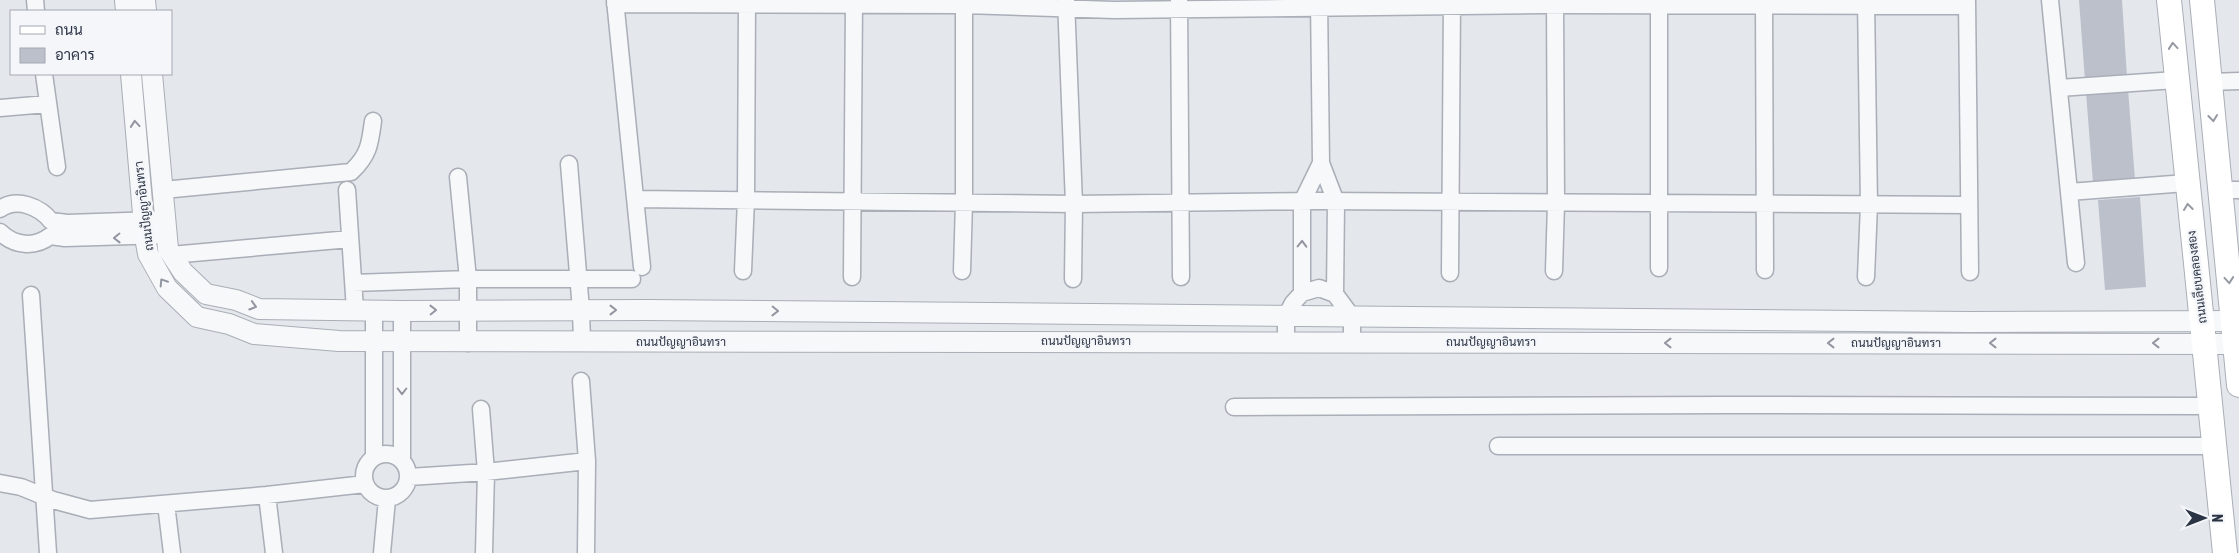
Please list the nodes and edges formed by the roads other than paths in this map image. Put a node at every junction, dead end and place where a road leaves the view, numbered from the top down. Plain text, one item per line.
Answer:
1 (2050, 0) edge
2 (2169, 0) edge
3 (2202, 0) edge
4 (615, 2) edge
5 (747, 2) edge
6 (964, 2) edge
7 (1555, 2) edge
8 (854, 3) edge
9 (1319, 3) edge
10 (1452, 3) edge
11 (1659, 3) edge
12 (1764, 3) edge
13 (1866, 3) edge
14 (1967, 3) edge
15 (1066, 4) edge
16 (1180, 4) edge
17 (44, 75) edge
18 (131, 75) edge
19 (152, 75) edge
20 (2176, 80) junction
21 (2239, 81) edge
22 (2210, 82) junction
23 (2059, 88) junction
24 (47, 104) junction
25 (0, 108) edge
26 (373, 121) dead end
27 (1321, 163) junction
28 (569, 164) dead end
29 (57, 167) dead end
30 (458, 177) dead end
31 (2186, 183) junction
32 (163, 190) junction
33 (347, 190) dead end
34 (2230, 190) edge
35 (2069, 192) junction
36 (636, 199) junction
37 (746, 199) junction
38 (852, 200) junction
39 (964, 202) junction
40 (1302, 202) junction
41 (1336, 202) junction
42 (1451, 202) junction
43 (1181, 203) junction
44 (1556, 203) junction
45 (1074, 204) junction
46 (1659, 204) junction
47 (1765, 204) junction
48 (1869, 205) junction
49 (1969, 205) junction
50 (0, 209) edge
51 (165, 227) junction
52 (51, 228) junction
53 (144, 229) junction
54 (0, 232) edge
55 (350, 239) junction
56 (171, 255) junction
57 (2076, 263) dead end
58 (1659, 268) dead end
59 (1765, 270) dead end
60 (743, 271) dead end
61 (962, 271) dead end
62 (1554, 272) dead end
63 (1970, 272) dead end
64 (1450, 273) dead end
65 (852, 277) dead end
66 (1181, 277) dead end
67 (1866, 277) dead end
68 (468, 279) junction
69 (1073, 279) dead end
70 (579, 280) junction
71 (353, 283) junction
72 (1302, 293) junction
73 (1335, 294) junction
74 (31, 295) dead end
75 (364, 310) junction
76 (468, 310) junction
77 (581, 310) junction
78 (402, 311) junction
79 (1286, 316) junction
80 (1352, 316) junction
81 (2203, 332) junction
82 (2236, 332) edge
83 (1286, 341) junction
84 (374, 342) junction
85 (402, 342) junction
86 (582, 342) junction
87 (1352, 342) junction
88 (468, 343) junction
89 (581, 381) dead end
90 (2239, 385) edge
91 (2211, 406) junction
92 (1234, 407) dead end
93 (481, 409) dead end
94 (1498, 446) dead end
95 (2215, 446) junction
96 (374, 457) junction
97 (402, 460) junction
98 (587, 461) junction
99 (486, 472) junction
100 (409, 476) junction
101 (0, 483) edge
102 (365, 484) junction
103 (268, 495) junction
104 (44, 496) junction
105 (386, 499) junction
106 (166, 504) junction
107 (48, 553) edge
108 (172, 553) edge
109 (274, 553) edge
110 (382, 553) edge
111 (484, 553) edge
112 (586, 553) edge
113 (2225, 553) edge

1 - 23 street
20 -> 2 main road, ถนนเลียบคลองสอง
3 - 22 main road
4 - 5 street
4 - 36 street
5 - 8 street
5 - 37 street
6 - 8 street
6 - 15 street
6 - 39 street
7 - 10 street
7 - 11 street
7 - 44 street
8 - 38 street
9 - 10 street
9 - 16 street
9 - 27 street
10 - 42 street
11 - 12 street
11 - 46 street
12 - 13 street
12 - 47 street
13 - 14 street
13 - 48 street
14 - 49 street
15 - 16 street
15 - 45 street
16 - 43 street
17 - 24 street
53 -> 18 street, ถนนปัญญาอินทรา
19 - 32 street, ถนนปัญญาอินทรา
20 - 23 street
20 - 31 main road, ถนนเลียบคลองสอง
21 - 22 street
22 -> 34 main road
23 - 35 street
24 - 25 street
24 - 29 street
26 - 32 street
27 - 40 street
27 - 41 street
28 - 70 street
30 - 68 street
31 - 35 street
81 -> 31 main road, ถนนเลียบคลองสอง
32 - 51 street, ถนนปัญญาอินทรา
33 - 55 street
34 -> 82 main road
35 - 57 street
36 - 37 street
36 - 70 street
37 - 38 street
37 - 60 street
38 - 39 street
38 - 65 street
39 - 45 street
39 - 61 street
40 - 41 street
40 - 43 street
72 -> 40 street
41 - 42 street
41 - 73 street
42 - 44 street
42 - 64 street
43 - 45 street
43 - 66 street
44 - 46 street
44 - 62 street
45 - 69 street
46 - 47 street
46 - 58 street
47 - 48 street
47 - 59 street
48 - 49 street
48 - 67 street
49 - 63 street
50 - 52 street
51 - 53 street
51 - 56 street, ถนนปัญญาอินทรา
52 - 53 street
52 - 54 street
84 -> 53 street, ถนนปัญญาอินทรา
55 - 56 street
55 - 71 street
56 -> 75 street, ถนนปัญญาอินทรา
68 - 70 street
68 - 71 street
68 - 76 street
70 - 77 street
71 - 75 street
72 - 73 street
72 - 79 street
73 - 80 street
74 - 104 street
75 - 78 street, ถนนปัญญาอินทรา
75 - 84 street
76 - 77 street, ถนนปัญญาอินทรา
78 -> 76 street, ถนนปัญญาอินทรา
76 - 88 street
77 -> 79 street, ถนนปัญญาอินทรา
77 - 86 street
78 - 85 street
79 - 80 street, ถนนปัญญาอินทรา
79 - 83 street
80 - 81 street, ถนนปัญญาอินทรา
80 - 87 street
81 - 82 street, ถนนปัญญาอินทรา
81 -> 87 street, ถนนปัญญาอินทรา
81 - 91 main road, ถนนเลียบคลองสอง
82 - 90 main road
83 - 86 street, ถนนปัญญาอินทรา
83 - 87 street, ถนนปัญญาอินทรา
84 - 85 street, ถนนปัญญาอินทรา
84 - 96 street
85 - 88 street, ถนนปัญญาอินทรา
85 -> 97 street
86 - 88 street, ถนนปัญญาอินทรา
89 - 98 street
91 - 92 street
91 - 95 main road, ถนนเลียบคลองสอง
93 - 99 street
94 - 95 street
95 - 113 main road, ถนนเลียบคลองสอง
96 - 97 street
96 - 102 street
97 - 100 street
98 - 99 street
98 - 112 street
99 - 100 street
99 - 111 street
100 - 105 street
101 - 104 street
102 - 103 street
102 - 105 street
103 - 106 street
103 - 109 street
104 - 106 street
104 - 107 street
105 - 110 street
106 - 108 street

